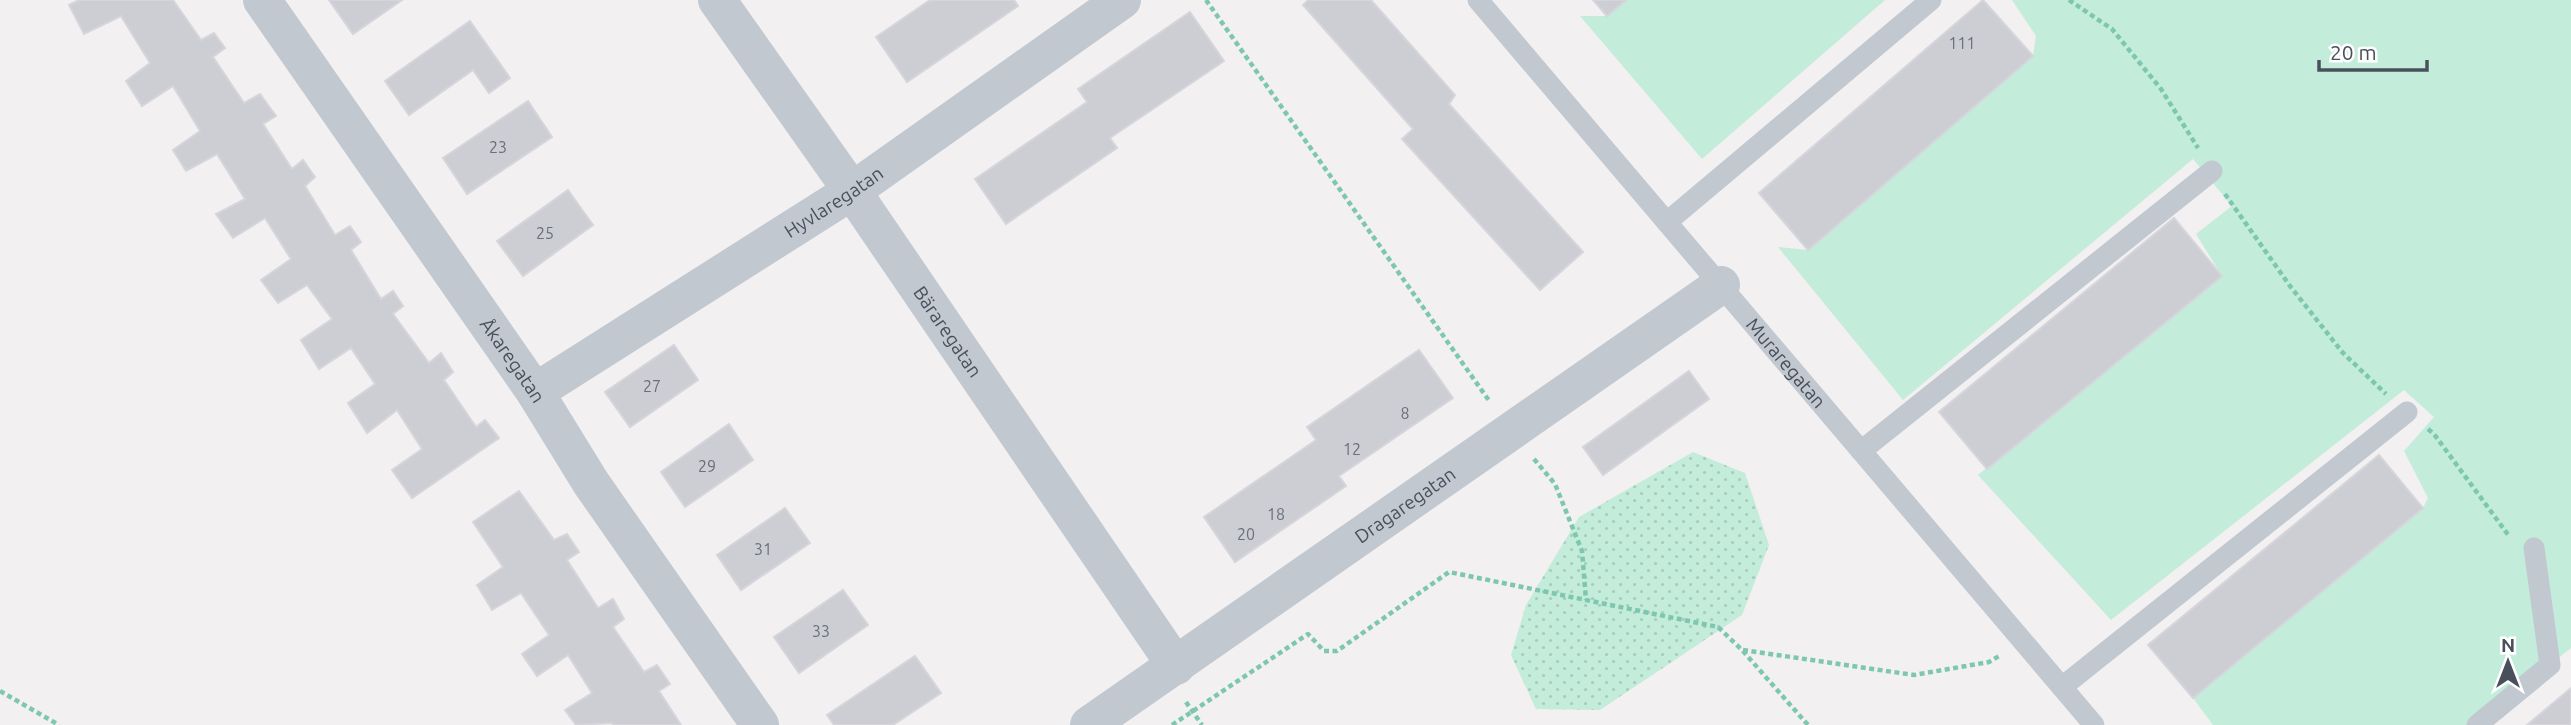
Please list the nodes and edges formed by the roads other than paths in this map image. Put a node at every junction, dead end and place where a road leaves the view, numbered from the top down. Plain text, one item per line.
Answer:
1 (262, 0) edge
2 (717, 0) edge
3 (1122, 0) edge
4 (1478, 0) edge
5 (1931, 0) edge
6 (2211, 171) road end
7 (852, 191) junction
8 (1667, 222) junction
9 (1721, 285) junction
10 (535, 391) junction
11 (2407, 412) road end
12 (1861, 451) junction
13 (2534, 548) road end
14 (1176, 666) junction
15 (2062, 687) junction
16 (760, 725) edge
17 (1089, 725) edge
18 (2094, 725) edge
19 (2477, 725) edge

1 - 10 street, Åkaregatan
2 - 7 street, Bäraregatan
3 - 7 street, Hyvlaregatan
4 - 8 lane, Muraregatan
5 - 8 lane
6 - 12 lane
7 - 10 street, Hyvlaregatan
7 - 14 street, Bäraregatan
8 - 9 lane, Muraregatan
9 - 12 lane, Muraregatan
9 - 14 street, Dragaregatan
10 - 16 street, Åkaregatan
11 - 15 lane
12 - 15 lane, Muraregatan
13 - 19 lane
14 - 17 street, Dragaregatan
15 - 18 lane, Muraregatan

